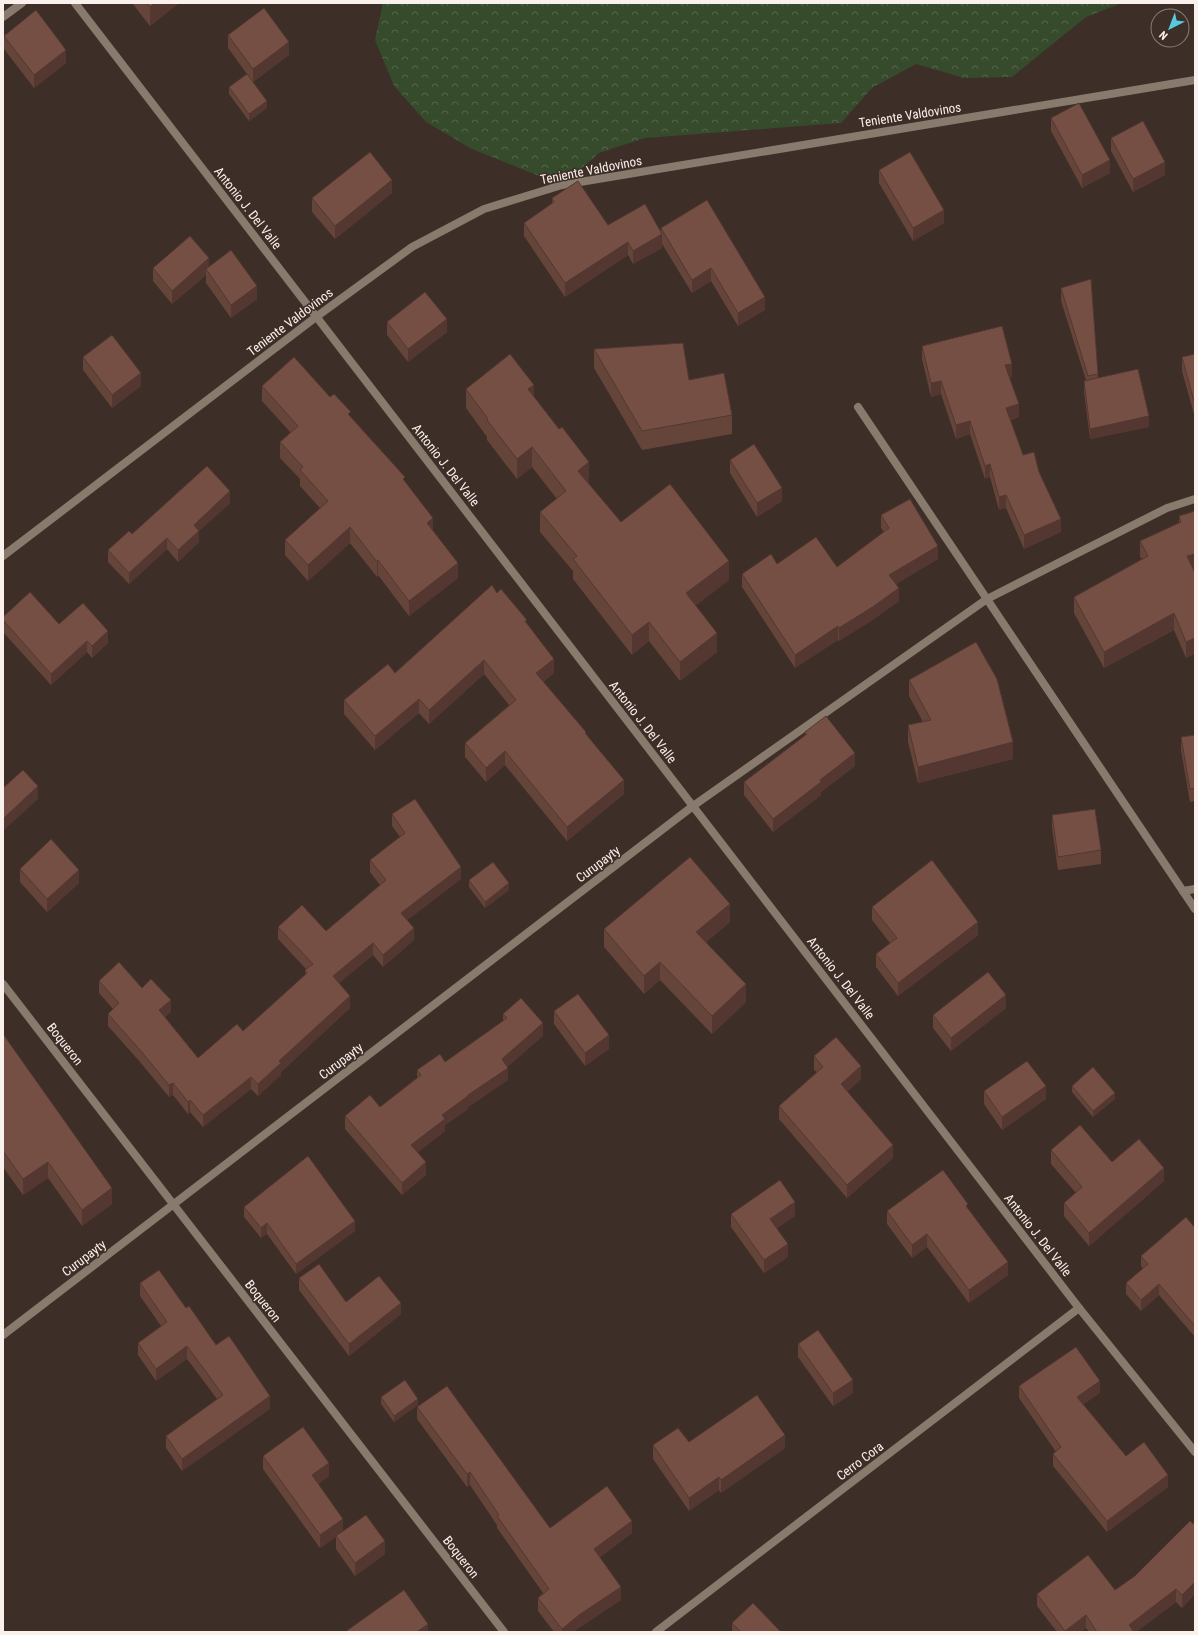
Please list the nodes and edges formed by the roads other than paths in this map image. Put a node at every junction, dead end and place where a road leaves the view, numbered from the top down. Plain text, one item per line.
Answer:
1 (22, 3) edge
2 (75, 3) edge
3 (3, 17) edge
4 (1195, 80) edge
5 (316, 316) junction
6 (858, 407) dead end
7 (1195, 499) edge
8 (3, 556) edge
9 (987, 598) junction
10 (693, 806) junction
11 (1195, 889) edge
12 (1183, 891) junction
13 (1195, 909) edge
14 (3, 984) edge
15 (173, 1205) junction
16 (1079, 1308) junction
17 (3, 1335) edge
18 (1195, 1452) edge
19 (504, 1632) edge
20 (656, 1632) edge

1 - 3 street
2 - 5 street, Antonio J. Del Valle
4 - 5 street, Teniente Valdovinos
5 - 8 street, Teniente Valdovinos
5 - 10 street, Antonio J. Del Valle
6 - 9 street
7 - 9 street, Curupayty
9 - 10 street, Curupayty
9 - 12 street
10 - 15 street, Curupayty
10 - 16 street, Antonio J. Del Valle
11 - 12 street
12 - 13 street
14 - 15 street, Boqueron
15 - 17 street, Curupayty
15 - 19 street, Boqueron
16 - 18 street, Antonio J. Del Valle
16 - 20 street, Cerro Cora

